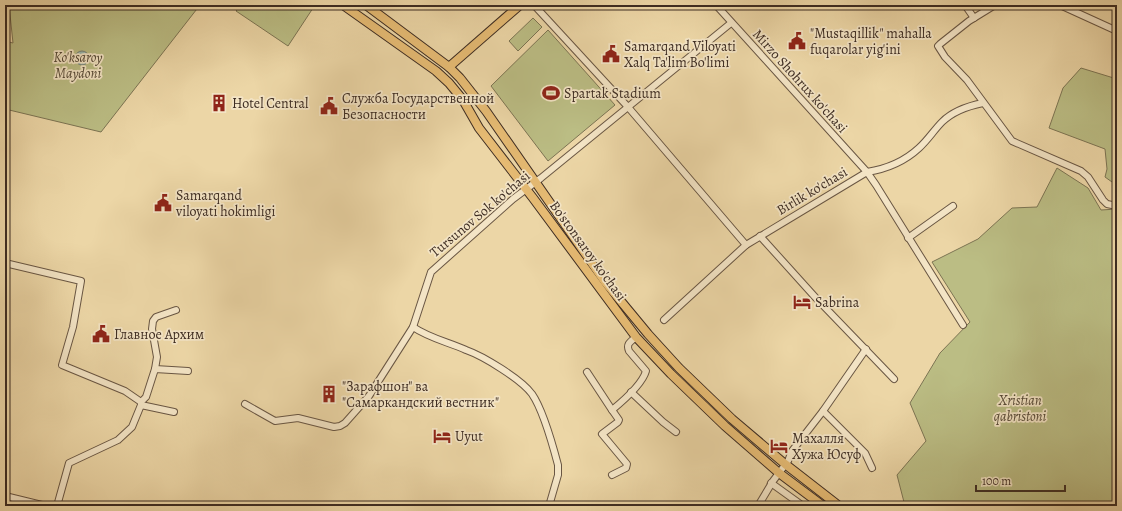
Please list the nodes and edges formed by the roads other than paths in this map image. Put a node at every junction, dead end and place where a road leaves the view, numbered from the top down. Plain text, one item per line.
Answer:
1 (343, 5) edge
2 (366, 5) edge
3 (520, 5) edge
4 (534, 5) edge
5 (716, 5) edge
6 (965, 5) edge
7 (995, 5) edge
8 (1060, 5) edge
9 (974, 18) junction
10 (731, 23) junction
11 (1117, 31) edge
12 (449, 67) junction
13 (984, 103) junction
14 (628, 107) junction
15 (867, 172) junction
16 (538, 181) junction
17 (526, 189) junction
18 (953, 206) dead end
19 (1117, 206) edge
20 (760, 236) junction
21 (908, 238) junction
22 (746, 244) junction
23 (5, 263) edge
24 (176, 310) dead end
25 (664, 320) dead end
26 (963, 325) dead end
27 (412, 327) junction
28 (636, 337) junction
29 (866, 349) junction
30 (155, 369) junction
31 (188, 371) dead end
32 (587, 372) dead end
33 (894, 379) dead end
34 (631, 392) junction
35 (141, 404) junction
36 (245, 404) dead end
37 (612, 410) junction
38 (823, 411) junction
39 (174, 412) dead end
40 (676, 432) dead end
41 (785, 464) junction
42 (872, 468) dead end
43 (779, 473) junction
44 (612, 475) dead end
45 (771, 483) junction
46 (5, 496) edge
47 (46, 506) edge
48 (57, 506) edge
49 (549, 506) edge
50 (758, 506) edge
51 (803, 506) edge
52 (823, 506) edge
53 (839, 506) edge

1 - 17 main road, Bo'stonsaroy ko'chasi
2 - 12 main road, Bo'stonsaroy ko'chasi
3 - 12 main road
4 - 14 street
5 - 10 street, Mirzo Shohrux ko'chasi
6 - 9 street
7 - 9 street
8 - 11 street
9 - 13 street
10 - 14 street, Tursunov Sok ko'chasi
10 - 15 street, Mirzo Shohrux ko'chasi
12 - 16 main road, Bo'stonsaroy ko'chasi
13 - 15 street, Birlik ko'chasi
13 - 19 street
14 - 16 street, Tursunov Sok ko'chasi
14 - 22 street
15 - 20 street, Birlik ko'chasi
15 - 21 street, Mirzo Shohrux ko'chasi
16 - 17 street, Tursunov Sok ko'chasi
16 - 41 main road, Bo'stonsaroy ko'chasi
17 - 27 street, Tursunov Sok ko'chasi
17 - 28 main road, Bo'stonsaroy ko'chasi
18 - 21 street
20 - 22 street, Birlik ko'chasi
20 - 29 street
21 - 26 street, Mirzo Shohrux ko'chasi
22 - 25 street, Birlik ko'chasi
23 - 35 street
24 - 30 street
27 - 36 street, Tursunov Sok ko'chasi
27 - 49 street
28 - 34 street
28 - 43 main road, Bo'stonsaroy ko'chasi
29 - 33 street
29 - 38 street
30 - 31 street
30 - 35 street
32 - 37 street
34 - 37 street
34 - 40 street
35 - 39 street
35 - 48 street
37 - 44 street
38 - 41 street
38 - 42 street
41 - 43 street
41 - 53 main road, Bo'stonsaroy ko'chasi
43 - 45 street
43 - 52 main road, Bo'stonsaroy ko'chasi
45 - 50 street
45 - 51 street
46 - 47 street

